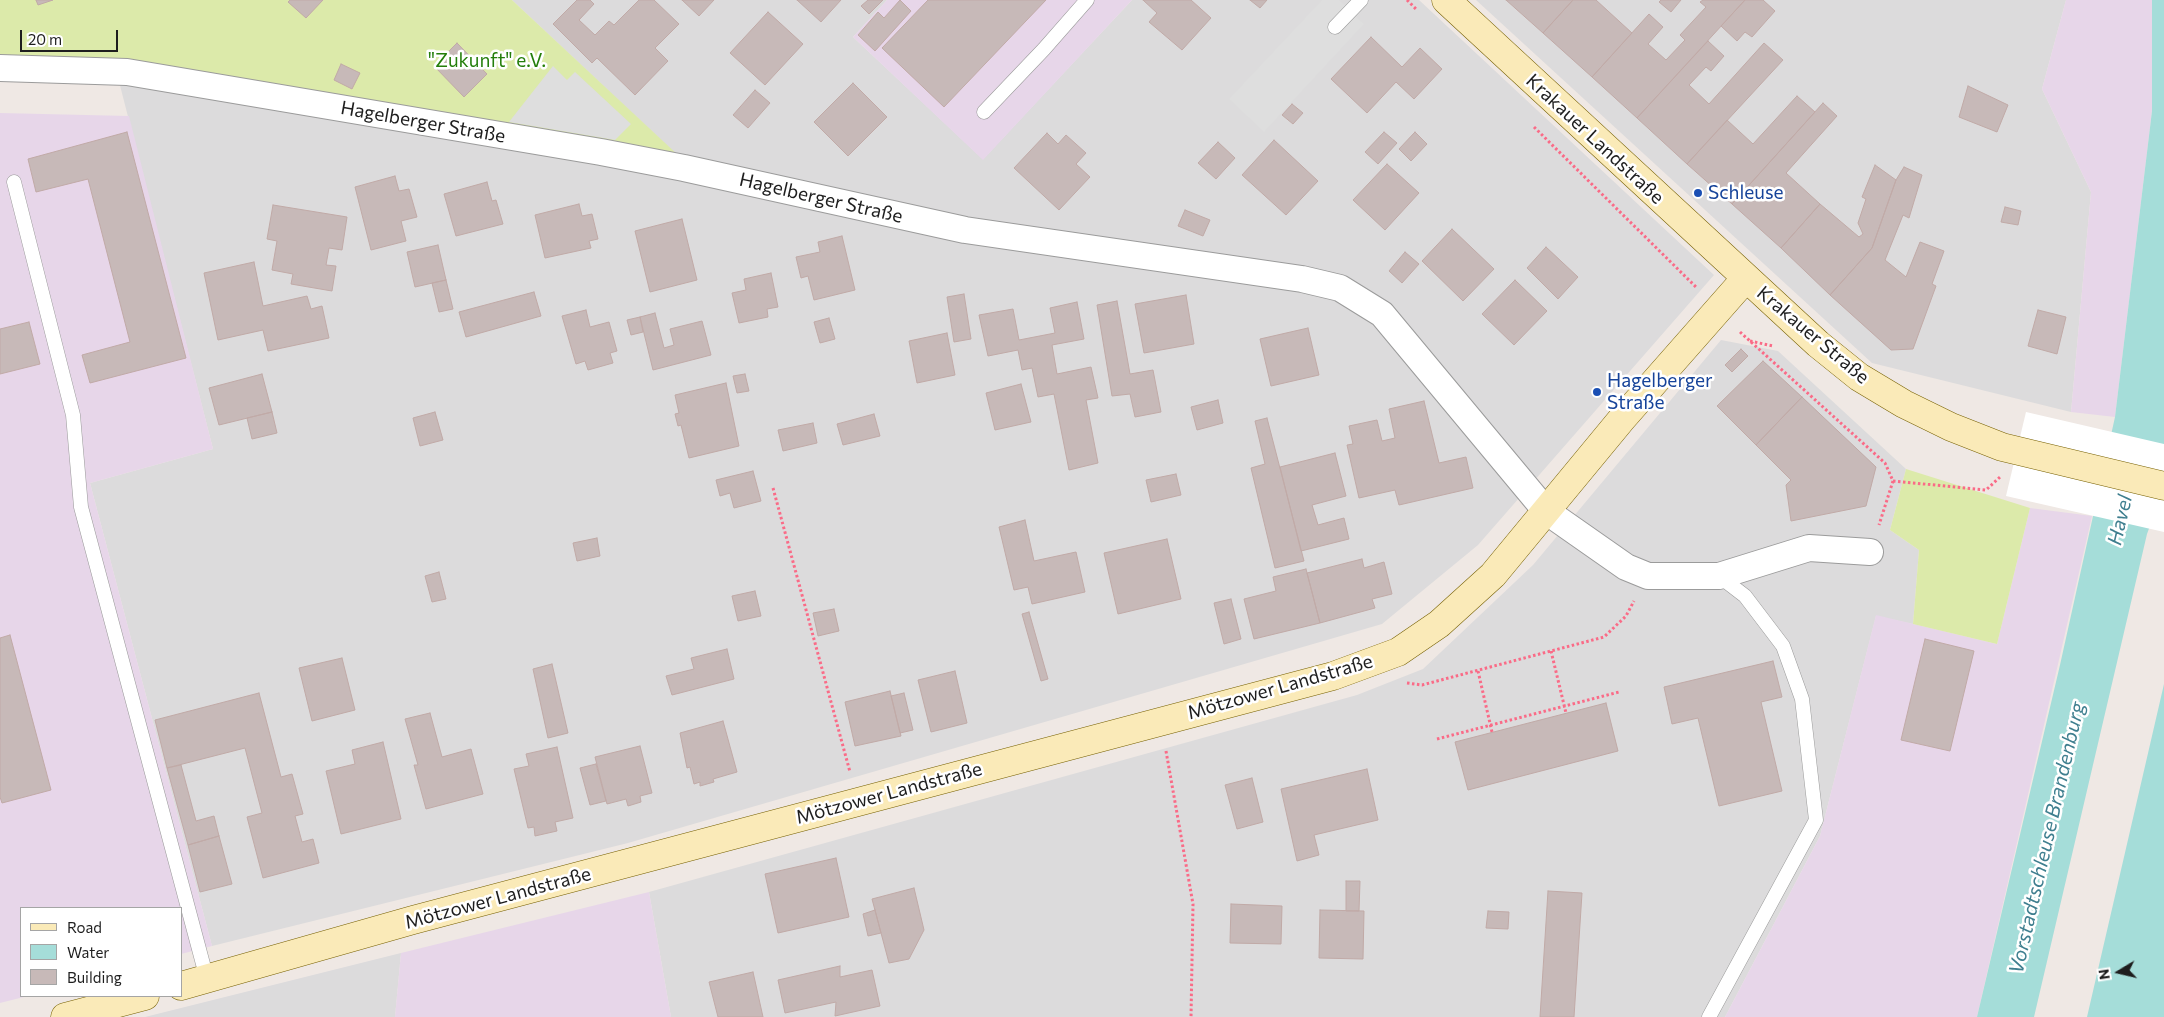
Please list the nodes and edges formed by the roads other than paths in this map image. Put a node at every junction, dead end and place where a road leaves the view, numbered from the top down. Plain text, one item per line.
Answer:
1 (1087, 0) edge
2 (1361, 0) edge
3 (1446, 0) edge
4 (1335, 27) dead end
5 (0, 68) edge
6 (984, 112) dead end
7 (14, 182) dead end
8 (1746, 278) junction
9 (2164, 486) edge
10 (1546, 511) junction
11 (1870, 552) road end
12 (1719, 576) junction
13 (207, 979) junction
14 (182, 986) edge
15 (141, 997) edge
16 (65, 1017) edge
17 (1709, 1017) edge

1 - 6 lane
2 - 4 lane
3 - 8 main road, Krakauer Landstraße
5 - 10 street, Hagelberger Straße
7 - 13 lane
8 - 9 main road, Krakauer Straße
8 - 10 main road, Mötzower Landstraße
10 - 12 street
10 - 13 main road, Mötzower Landstraße
11 - 12 street
12 - 17 lane
13 - 14 main road, Mötzower Landstraße
15 - 16 main road

